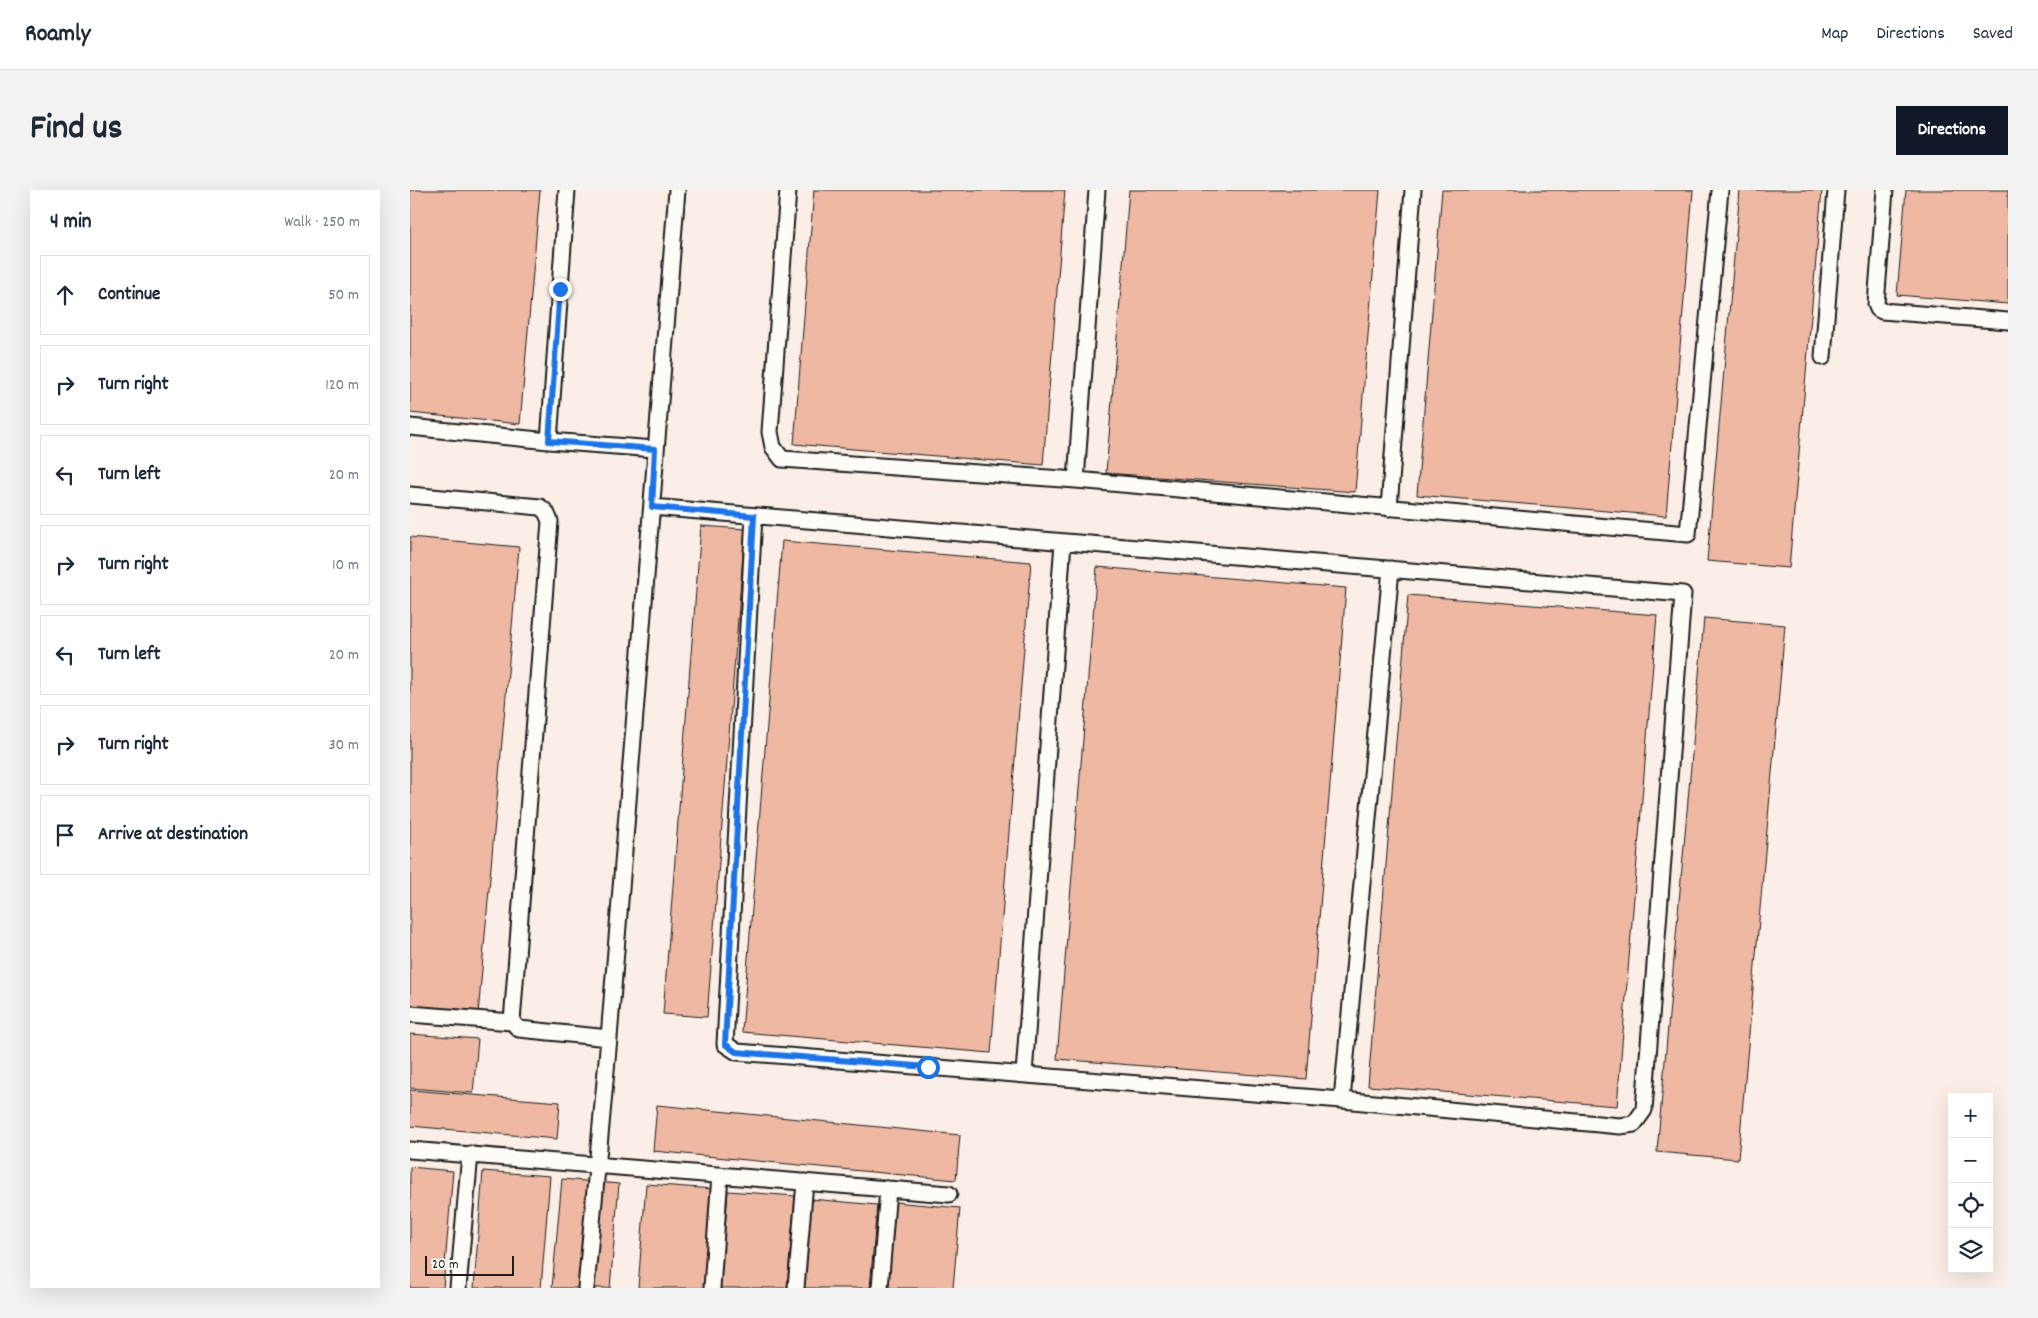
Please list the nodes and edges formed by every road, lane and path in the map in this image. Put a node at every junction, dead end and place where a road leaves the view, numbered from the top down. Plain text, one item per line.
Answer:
1 (567, 190) edge
2 (677, 190) edge
3 (788, 190) edge
4 (1097, 190) edge
5 (1413, 190) edge
6 (1720, 190) edge
7 (1836, 190) edge
8 (1885, 190) edge
9 (2008, 321) edge
10 (1823, 357) dead end
11 (410, 427) edge
12 (549, 441) junction
13 (655, 449) junction
14 (1076, 480) junction
15 (410, 496) edge
16 (652, 507) junction
17 (1389, 508) junction
18 (754, 516) junction
19 (1063, 542) junction
20 (1391, 569) junction
21 (410, 1014) edge
22 (512, 1022) junction
23 (608, 1038) junction
24 (1024, 1074) junction
25 (1342, 1100) junction
26 (410, 1150) edge
27 (470, 1154) junction
28 (597, 1165) junction
29 (720, 1175) junction
30 (805, 1182) junction
31 (888, 1189) junction
32 (948, 1194) dead end
33 (458, 1288) edge
34 (586, 1288) edge
35 (712, 1288) edge
36 (796, 1288) edge
37 (880, 1288) edge

1 - 12 lane
2 - 13 lane
3 - 14 lane
4 - 14 lane
5 - 17 lane
6 - 17 lane
7 - 10 lane
8 - 9 lane
11 - 12 lane
12 - 13 lane
13 - 16 lane
14 - 17 lane
15 - 22 lane
16 - 18 lane
16 - 23 lane
18 - 19 lane
18 - 24 lane
19 - 20 lane
19 - 24 lane
20 - 25 lane
20 - 25 lane
21 - 22 lane
22 - 23 lane
23 - 28 lane
24 - 25 lane
26 - 27 lane
27 - 28 lane
27 - 33 lane
28 - 29 lane
28 - 34 lane
29 - 30 lane
29 - 35 lane
30 - 31 lane
30 - 36 lane
31 - 32 lane
31 - 37 lane

